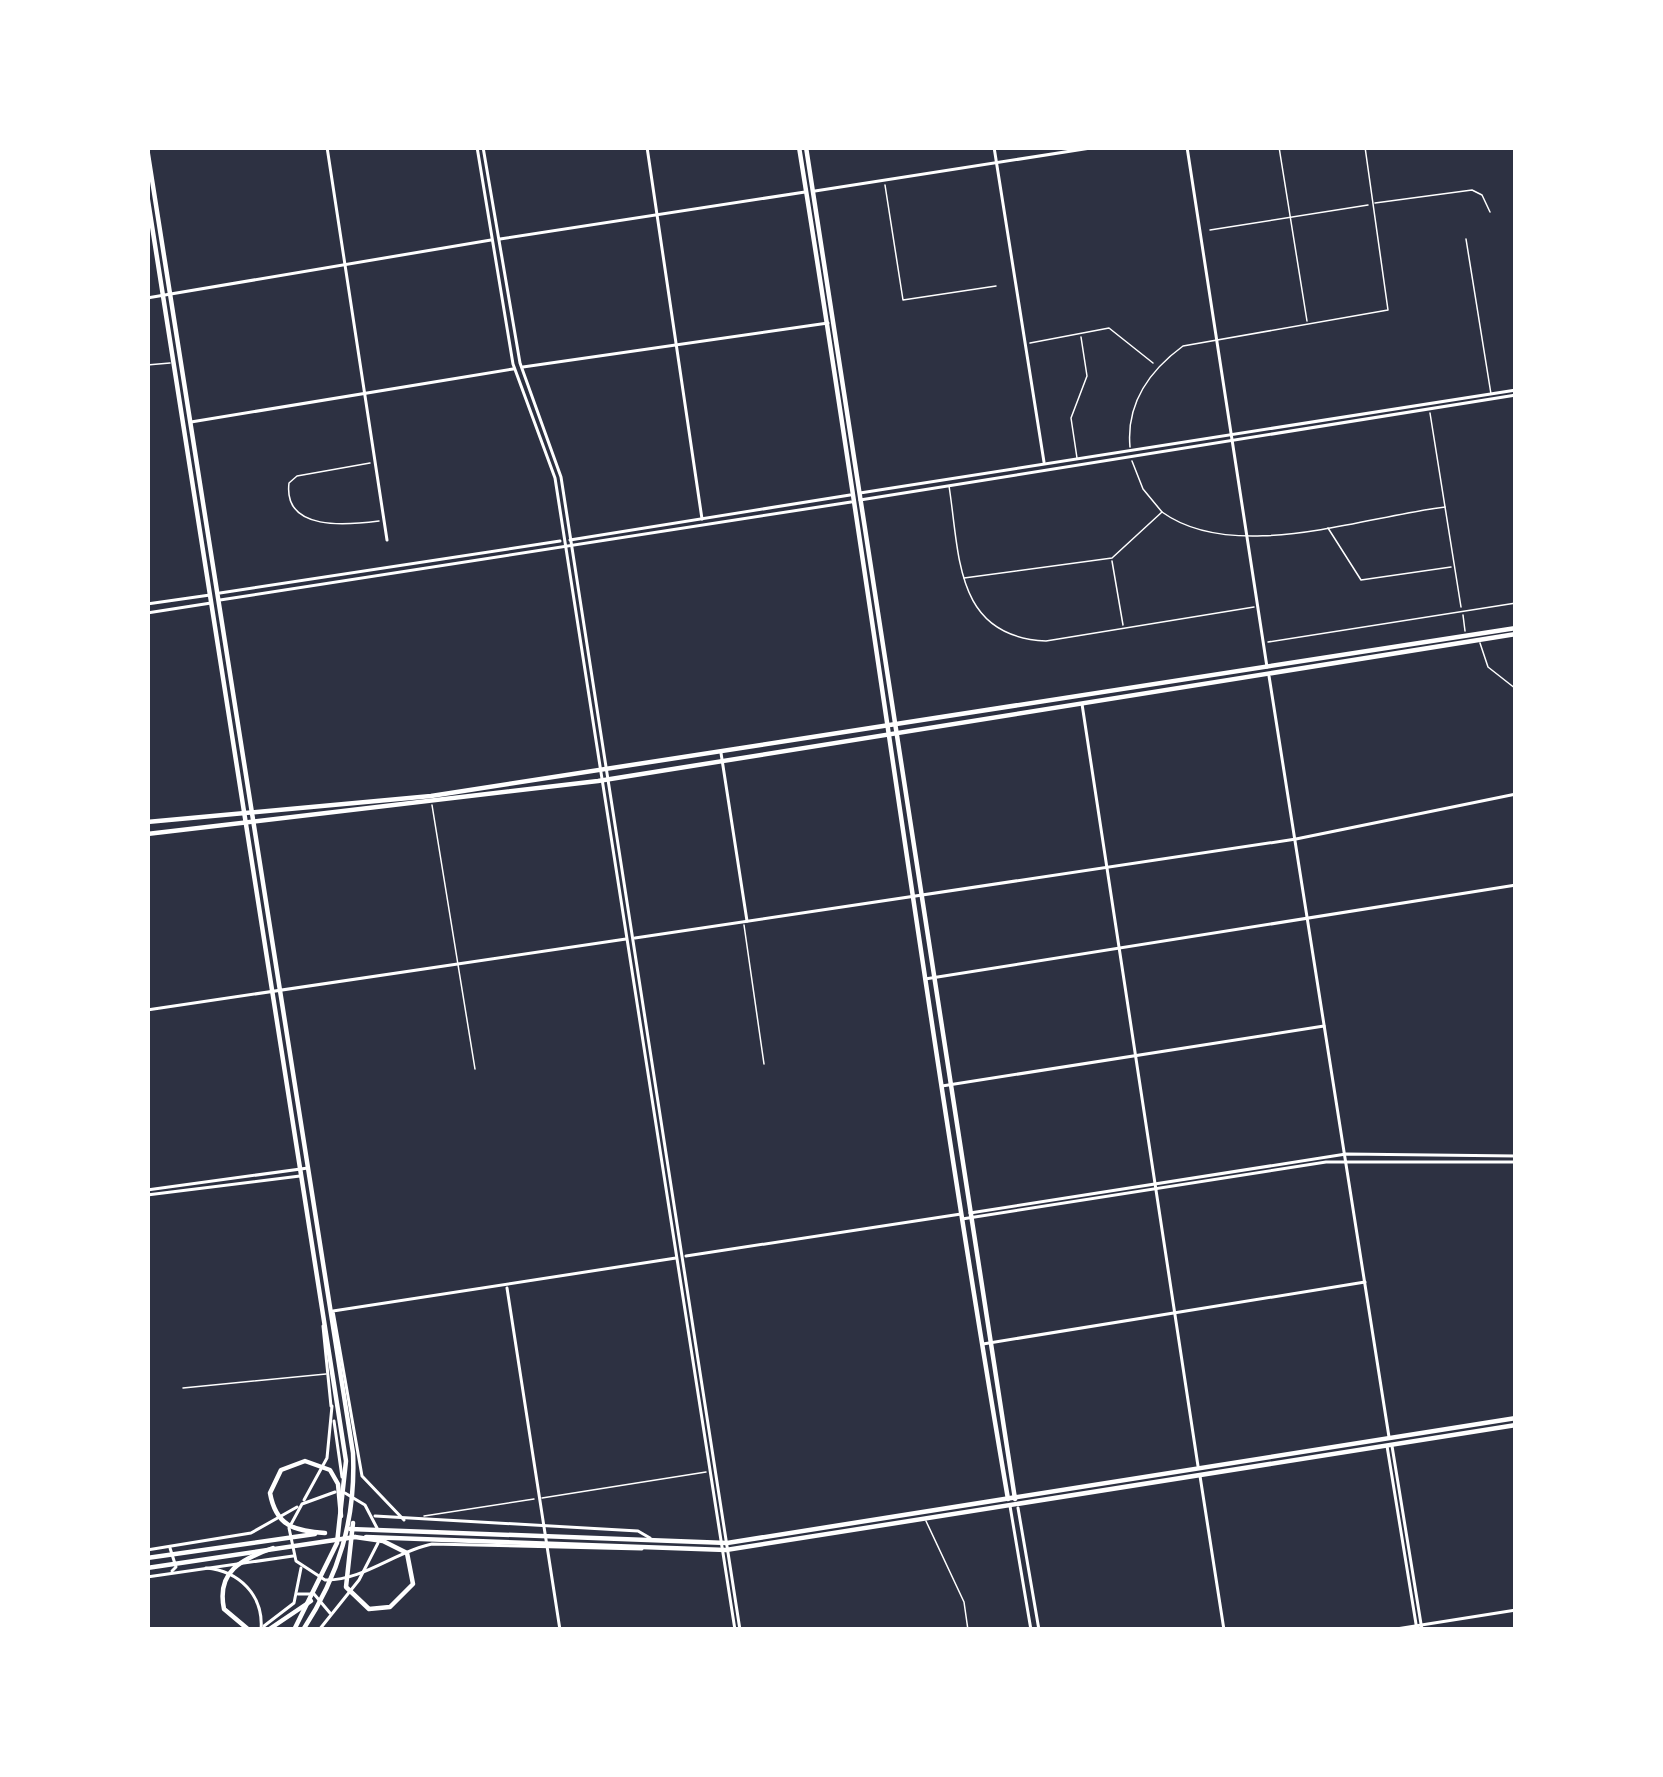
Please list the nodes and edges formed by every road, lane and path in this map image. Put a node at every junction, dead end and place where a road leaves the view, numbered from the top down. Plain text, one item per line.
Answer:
1 (327, 147) edge
2 (480, 147) edge
3 (647, 147) edge
4 (803, 147) edge
5 (994, 147) edge
6 (1097, 147) edge
7 (1186, 147) edge
8 (1280, 147) edge
9 (1365, 147) edge
10 (147, 148) edge
11 (997, 163) junction
12 (885, 181) junction
13 (810, 192) junction
14 (147, 194) edge
15 (1372, 204) junction
16 (1490, 212) dead end
17 (658, 216) junction
18 (1290, 217) junction
19 (1210, 230) dead end
20 (496, 239) junction
21 (1466, 239) dead end
22 (344, 263) junction
23 (996, 286) dead end
24 (167, 295) junction
25 (147, 298) edge
26 (827, 323) junction
27 (1308, 323) junction
28 (1081, 333) junction
29 (1216, 337) junction
30 (1026, 344) junction
31 (679, 346) junction
32 (174, 362) junction
33 (147, 365) edge
34 (1156, 366) junction
35 (518, 368) junction
36 (1516, 392) edge
37 (368, 396) junction
38 (1491, 396) junction
39 (1428, 406) junction
40 (188, 423) junction
41 (1232, 438) junction
42 (1131, 454) junction
43 (1077, 460) junction
44 (374, 462) junction
45 (1045, 468) junction
46 (949, 484) junction
47 (858, 497) junction
48 (1445, 507) junction
49 (1162, 512) junction
50 (384, 520) junction
51 (702, 520) junction
52 (1326, 524) junction
53 (1248, 538) junction
54 (387, 540) dead end
55 (567, 543) junction
56 (1112, 558) junction
57 (1454, 567) junction
58 (964, 578) junction
59 (220, 596) junction
60 (211, 599) junction
61 (1516, 603) edge
62 (147, 604) edge
63 (1258, 606) junction
64 (1462, 611) junction
65 (147, 613) edge
66 (1124, 628) junction
67 (1516, 631) edge
68 (1465, 636) junction
69 (1478, 640) junction
70 (1264, 643) junction
71 (1268, 670) junction
72 (1516, 689) edge
73 (1081, 700) junction
74 (895, 730) junction
75 (722, 756) junction
76 (600, 771) junction
77 (602, 780) junction
78 (1516, 794) edge
79 (431, 799) junction
80 (244, 809) junction
81 (253, 809) junction
82 (255, 818) junction
83 (245, 820) junction
84 (147, 822) edge
85 (147, 834) edge
86 (1296, 839) junction
87 (1106, 868) junction
88 (1516, 885) edge
89 (916, 895) junction
90 (1307, 916) junction
91 (745, 921) junction
92 (630, 939) junction
93 (1118, 948) junction
94 (458, 963) junction
95 (929, 978) junction
96 (282, 990) junction
97 (273, 993) junction
98 (147, 1010) edge
99 (1325, 1026) junction
100 (1135, 1056) junction
101 (764, 1064) dead end
102 (476, 1069) dead end
103 (945, 1086) junction
104 (1347, 1157) junction
105 (1516, 1159) edge
106 (306, 1172) junction
107 (1156, 1186) junction
108 (147, 1192) edge
109 (964, 1216) junction
110 (680, 1257) junction
111 (1366, 1282) junction
112 (506, 1284) junction
113 (328, 1312) junction
114 (1174, 1314) junction
115 (985, 1344) junction
116 (332, 1345) junction
117 (326, 1374) junction
118 (183, 1388) dead end
119 (332, 1406) junction
120 (1516, 1422) edge
121 (1390, 1443) junction
122 (713, 1471) junction
123 (1199, 1472) junction
124 (341, 1492) junction
125 (541, 1498) junction
126 (1012, 1501) junction
127 (302, 1504) junction
128 (352, 1510) junction
129 (926, 1515) junction
130 (374, 1516) junction
131 (404, 1520) junction
132 (343, 1521) junction
133 (453, 1523) junction
134 (545, 1527) junction
135 (325, 1532) junction
136 (355, 1538) junction
137 (624, 1542) junction
138 (651, 1543) junction
139 (447, 1544) junction
140 (724, 1546) junction
141 (168, 1547) junction
142 (272, 1548) junction
143 (548, 1548) junction
144 (147, 1550) edge
145 (294, 1556) junction
146 (147, 1558) edge
147 (198, 1567) junction
148 (301, 1567) junction
149 (147, 1568) edge
150 (365, 1570) junction
151 (170, 1573) junction
152 (147, 1576) edge
153 (298, 1594) junction
154 (315, 1597) junction
155 (1516, 1610) edge
156 (330, 1615) junction
157 (1419, 1628) edge
158 (249, 1630) edge
159 (264, 1630) edge
160 (294, 1630) edge
161 (303, 1630) edge
162 (320, 1630) edge
163 (560, 1630) edge
164 (737, 1630) edge
165 (968, 1630) edge
166 (1035, 1630) edge
167 (1224, 1630) edge
168 (1390, 1630) edge

1 - 22 street
2 - 20 street
3 - 17 street
4 - 13 main road
5 - 11 street
6 - 11 street
7 - 29 street
8 - 18 street
9 - 15 street
10 - 24 main road
11 - 12 street
11 - 30 street
12 - 13 street
12 - 23 street
13 - 17 street
13 - 26 main road
13 - 47 main road
14 - 24 main road
15 - 16 street
15 - 18 street
15 - 27 street
17 - 20 street
17 - 31 street
18 - 19 street
18 - 27 street
20 - 22 street
20 - 35 street
21 - 38 street
22 - 24 street
22 - 37 street
24 - 25 street
24 - 32 main road
24 - 40 main road
26 - 31 street
26 - 47 main road
27 - 29 street
28 - 30 street
28 - 34 street
28 - 43 street
29 - 34 street
29 - 41 street
30 - 45 street
31 - 35 street
31 - 51 street
32 - 33 street
32 - 40 main road
34 - 42 street
35 - 37 street
35 - 55 street
36 - 38 street
37 - 40 street
37 - 44 street
38 - 39 street
39 - 41 street
39 - 48 street
40 - 59 main road
40 - 60 main road
41 - 42 street
41 - 53 street
42 - 43 street
42 - 45 street
42 - 49 street
43 - 45 street
44 - 50 street
44 - 50 street
45 - 46 street
45 - 47 street
46 - 47 street
46 - 58 street
47 - 51 street
47 - 74 main road
48 - 52 street
48 - 57 street
49 - 53 street
49 - 56 street
50 - 54 street
51 - 55 street
52 - 53 street
52 - 57 street
53 - 63 street
55 - 59 street
55 - 76 street
56 - 58 street
56 - 66 street
57 - 64 street
58 - 66 street
59 - 60 street
59 - 81 main road
60 - 62 street
60 - 65 street
60 - 80 main road
61 - 64 street
63 - 66 street
63 - 70 street
64 - 68 street
64 - 70 street
67 - 68 main road
67 - 69 main road
68 - 71 main road
69 - 71 main road
69 - 72 street
70 - 71 street
71 - 73 main road
71 - 86 street
73 - 74 main road
73 - 87 street
74 - 75 main road
74 - 89 main road
75 - 76 main road
75 - 77 main road
75 - 91 street
76 - 77 street
76 - 79 main road
77 - 79 main road
77 - 92 street
78 - 86 street
79 - 81 main road
79 - 82 main road
79 - 94 street
80 - 81 main road
80 - 83 main road
80 - 84 main road
81 - 82 main road
82 - 83 main road
82 - 96 main road
83 - 85 main road
83 - 97 main road
86 - 87 street
86 - 90 street
87 - 89 street
87 - 93 street
88 - 90 street
89 - 91 street
89 - 95 main road
90 - 93 street
90 - 99 street
91 - 92 street
91 - 101 street
92 - 94 street
92 - 110 street
93 - 95 street
93 - 100 street
94 - 96 street
94 - 102 street
95 - 103 main road
96 - 97 street
96 - 106 main road
97 - 98 street
97 - 106 main road
99 - 100 street
99 - 104 street
100 - 103 street
100 - 107 street
103 - 109 main road
104 - 105 street
104 - 107 street
104 - 111 street
106 - 108 street
106 - 113 main road
107 - 109 street
107 - 114 street
109 - 110 street
109 - 115 main road
110 - 112 street
110 - 122 street
111 - 114 street
111 - 121 street
112 - 113 street
112 - 125 street
113 - 116 main road
113 - 117 street
113 - 131 street
114 - 115 street
114 - 123 street
115 - 126 main road
116 - 128 main road
116 - 132 main road
117 - 118 street
117 - 119 street
119 - 124 street
119 - 127 street
120 - 121 main road
121 - 123 main road
121 - 157 street
122 - 125 street
122 - 140 street
123 - 126 main road
123 - 167 street
124 - 127 street
124 - 130 street
125 - 131 street
125 - 134 street
126 - 129 main road
126 - 166 street
127 - 141 street
127 - 145 street
128 - 136 main road
128 - 161 main road
129 - 140 main road
129 - 165 street
130 - 131 street
130 - 150 street
131 - 133 street
132 - 135 main road
132 - 154 main road
133 - 134 street
133 - 139 street
134 - 138 street
134 - 143 street
135 - 137 main road
135 - 146 main road
136 - 137 main road
136 - 142 main road
137 - 138 main road
138 - 140 main road
138 - 143 street
139 - 143 street
139 - 150 street
140 - 164 street
141 - 144 street
141 - 151 street
142 - 149 main road
142 - 158 main road
143 - 163 street
145 - 147 street
145 - 148 street
147 - 151 street
147 - 159 street
148 - 150 street
148 - 153 street
150 - 156 street
151 - 152 street
153 - 156 street
153 - 159 street
154 - 159 main road
154 - 160 main road
155 - 157 street
156 - 162 street
157 - 168 street

